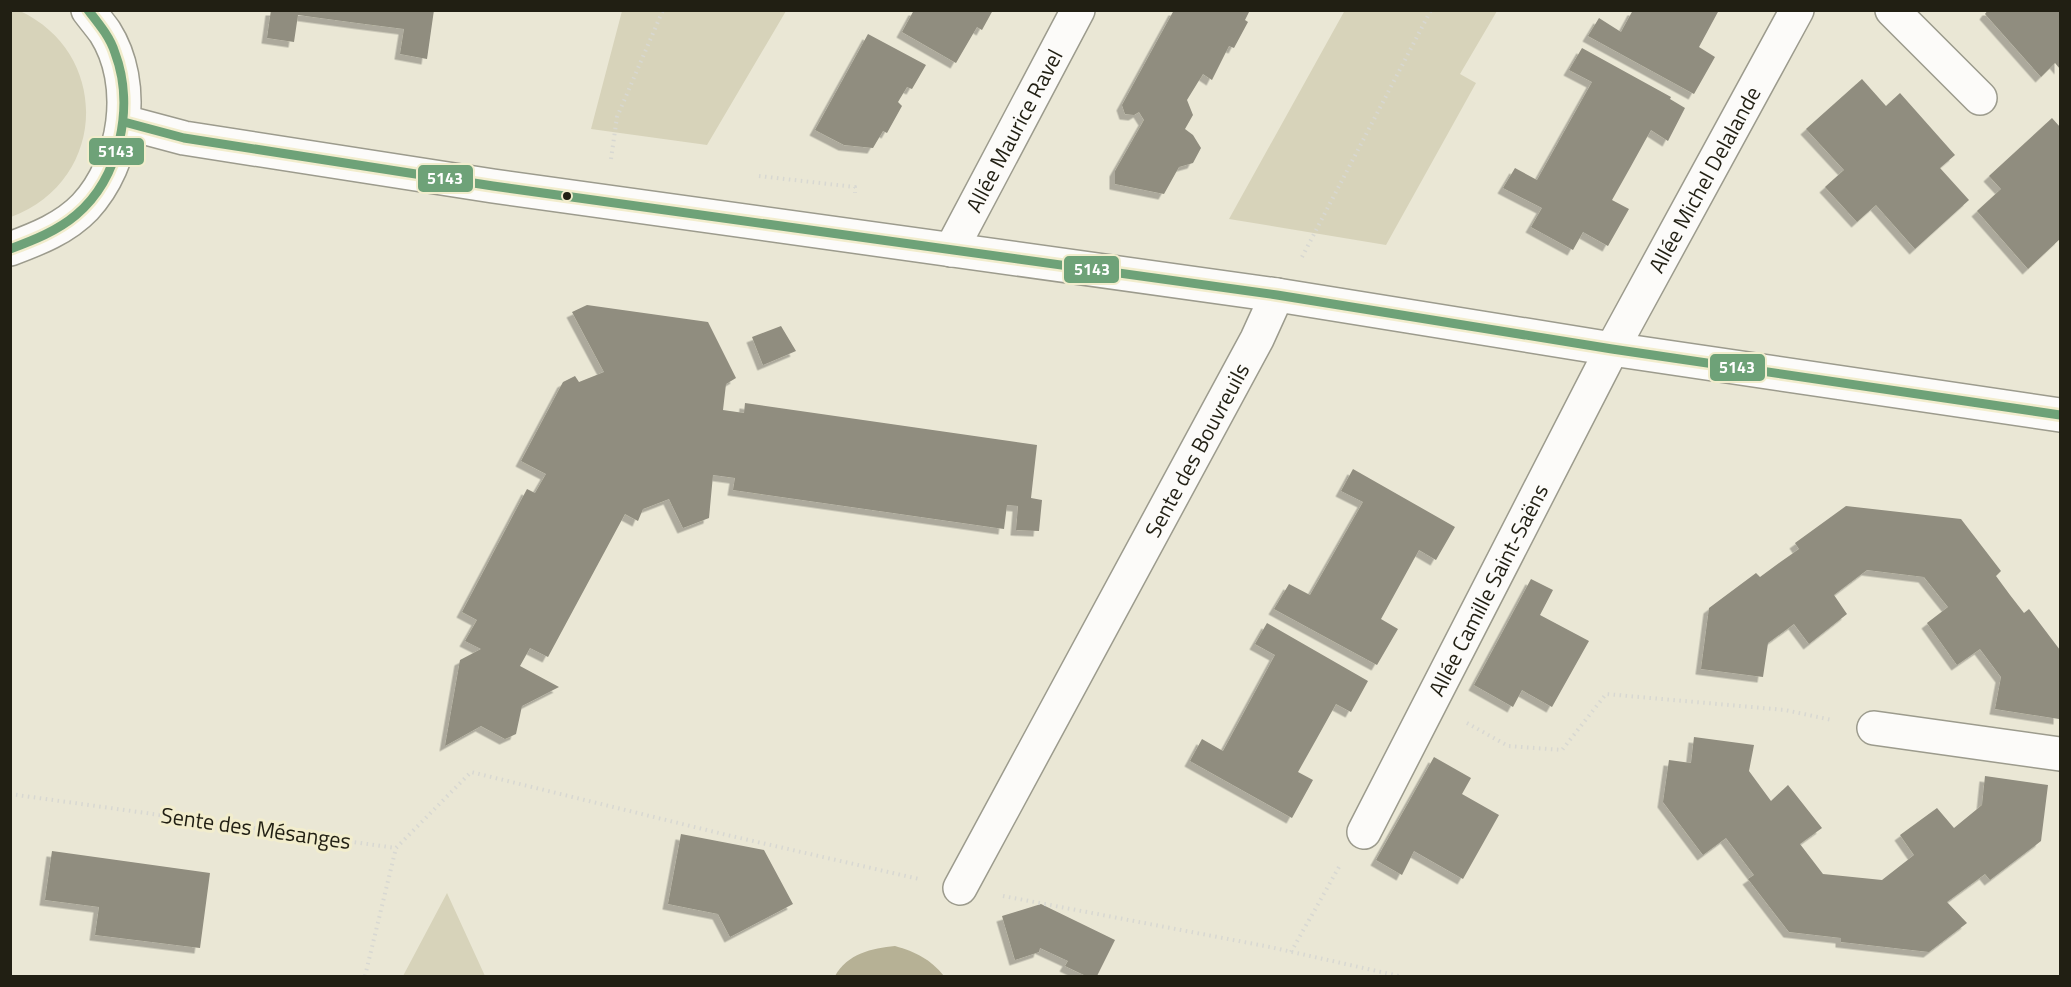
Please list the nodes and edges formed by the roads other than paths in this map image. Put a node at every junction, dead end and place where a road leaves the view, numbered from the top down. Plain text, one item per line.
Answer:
1 (88, 10) edge
2 (1078, 10) edge
3 (1797, 10) edge
4 (1892, 10) edge
5 (1980, 98) dead end
6 (124, 122) junction
7 (10, 249) edge
8 (951, 250) junction
9 (1277, 295) junction
10 (1612, 349) junction
11 (2061, 415) edge
12 (1874, 728) road end
13 (2061, 754) edge
14 (1364, 832) road end
15 (960, 888) dead end

1 - 6 street
2 - 8 street, Allée Maurice Ravel
3 - 10 street, Allée Michel Delalande
4 - 5 street
6 - 7 street
6 - 8 street
8 - 9 street
9 - 10 street
9 - 15 street, Sente des Bouvreuils
10 - 11 street
10 - 14 street, Allée Camille Saint-Saëns
12 - 13 street

